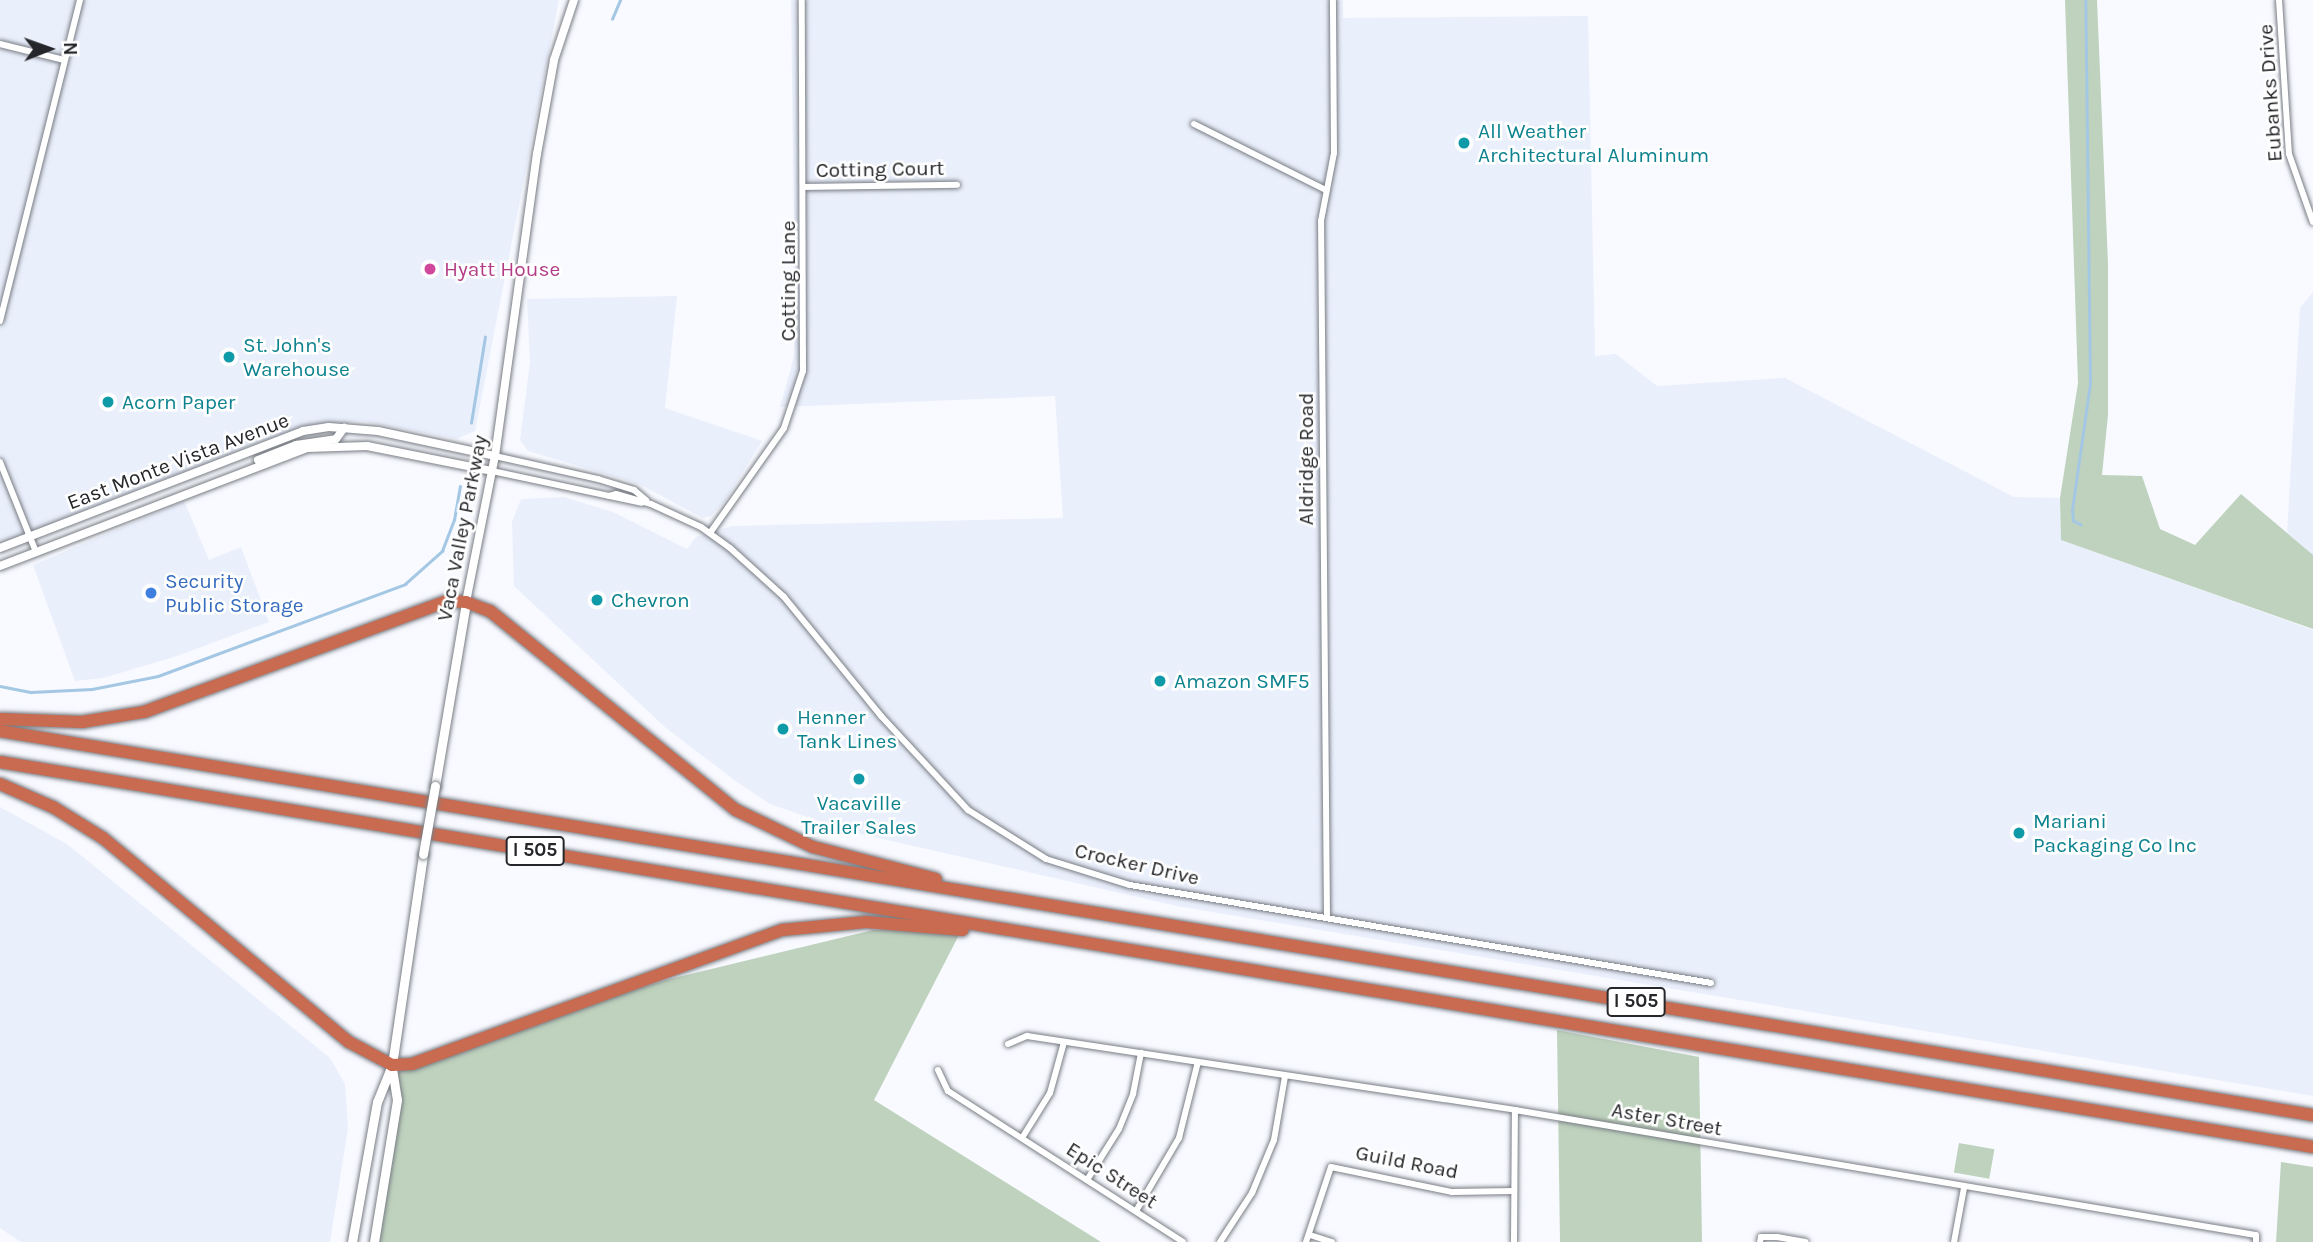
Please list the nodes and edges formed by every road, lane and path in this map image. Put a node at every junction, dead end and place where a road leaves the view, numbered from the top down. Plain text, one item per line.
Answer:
1 (80, 0) edge
2 (574, 0) edge
3 (802, 0) edge
4 (1333, 0) edge
5 (2279, 0) edge
6 (0, 44) edge
7 (64, 60) junction
8 (1194, 124) dead end
9 (957, 185) dead end
10 (805, 187) junction
11 (1326, 190) junction
12 (2313, 222) edge
13 (0, 321) edge
14 (344, 428) junction
15 (495, 456) junction
16 (0, 462) edge
17 (248, 469) junction
18 (492, 471) junction
19 (651, 504) junction
20 (710, 533) junction
21 (30, 536) junction
22 (0, 548) edge
23 (36, 552) junction
24 (0, 566) edge
25 (466, 602) junction
26 (0, 719) edge
27 (0, 731) edge
28 (0, 762) edge
29 (0, 783) edge
30 (959, 889) junction
31 (1327, 918) junction
32 (1071, 940) junction
33 (1711, 983) dead end
34 (1064, 1042) junction
35 (1008, 1044) dead end
36 (1140, 1053) junction
37 (1198, 1062) junction
38 (392, 1065) junction
39 (938, 1070) dead end
40 (1285, 1076) junction
41 (1515, 1110) junction
42 (2313, 1115) edge
43 (1022, 1138) junction
44 (2313, 1147) edge
45 (1087, 1180) junction
46 (1964, 1188) junction
47 (1513, 1191) junction
48 (1136, 1212) junction
49 (1310, 1235) junction
50 (352, 1242) edge
51 (374, 1242) edge
52 (1183, 1242) edge
53 (1220, 1242) edge
54 (1307, 1242) edge
55 (1332, 1242) edge
56 (1514, 1242) edge
57 (1760, 1242) edge
58 (1806, 1242) edge
59 (1954, 1242) edge
60 (2256, 1242) edge

1 - 7 street
2 - 15 street, Vaca Valley Parkway
3 - 10 street, Cotting Lane
4 - 11 street, Aldridge Road
5 - 12 street, Eubanks Drive
6 - 7 street
7 - 13 street
8 - 11 street
9 - 10 street, Cotting Court
10 - 20 street, Cotting Lane
11 - 31 street, Aldridge Road
14 - 15 street, East Monte Vista Avenue
14 - 17 street
14 - 21 street, East Monte Vista Avenue
15 - 18 street, Vaca Valley Parkway
15 - 19 street, Crocker Drive
16 - 21 street
17 - 18 street, East Monte Vista Avenue
17 - 23 street, East Monte Vista Avenue
18 - 19 street, Crocker Drive
18 - 25 street, Vaca Valley Parkway
19 - 20 street, Crocker Drive
20 - 31 street, Crocker Drive
21 - 22 street, East Monte Vista Avenue
21 - 23 street
23 - 24 street, East Monte Vista Avenue
25 - 26 highway
25 - 30 highway
25 - 38 main road, Vaca Valley Parkway, bridge
27 - 30 highway, I 505
28 - 32 highway, I 505
29 - 38 highway
30 - 42 highway, I 505
31 - 33 street, Crocker Drive
32 - 38 highway
32 - 44 highway, I 505
34 - 35 street, Aster Street
34 - 36 street, Aster Street
34 - 43 street
36 - 37 street, Aster Street
36 - 45 street
37 - 40 street, Aster Street
37 - 48 street
38 - 50 main road, Vaca Valley Parkway
38 - 51 main road, Vaca Valley Parkway
39 - 43 street, Epic Street
40 - 41 street, Aster Street
40 - 53 street
41 - 46 street, Aster Street
41 - 47 street
43 - 45 street, Epic Street
45 - 48 street, Epic Street
46 - 59 street
46 - 60 street, Aster Street
47 - 49 street, Guild Road
47 - 56 street
48 - 52 street, Epic Street
49 - 54 street, Guild Road
49 - 55 street
57 - 58 street

